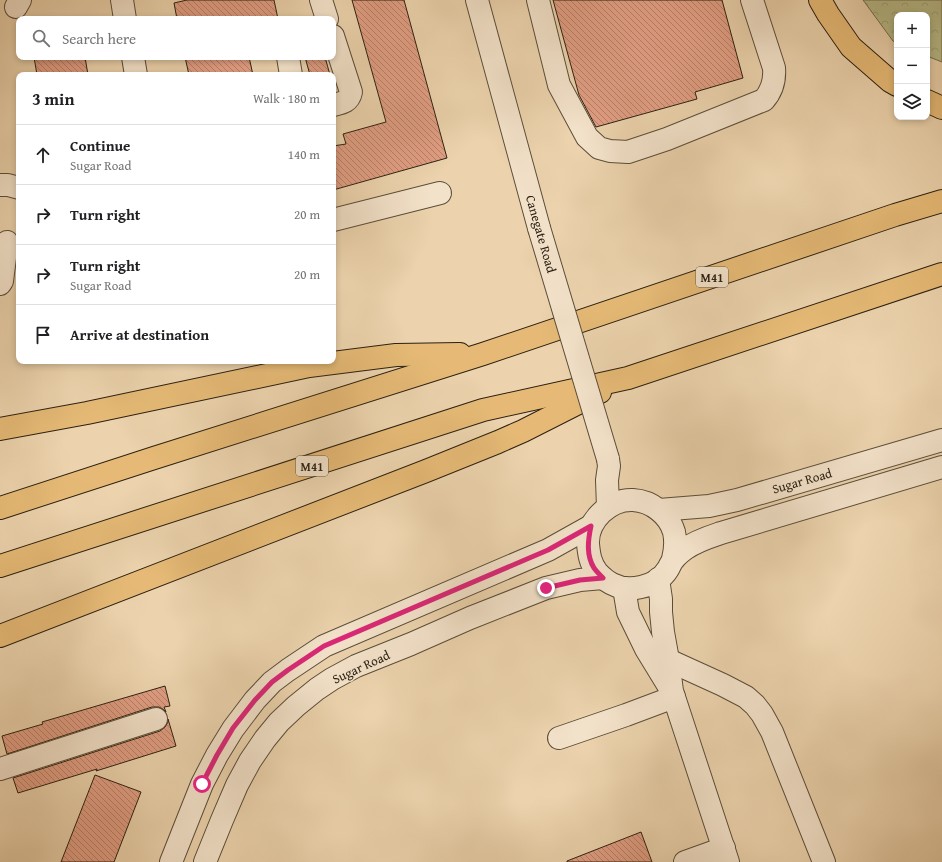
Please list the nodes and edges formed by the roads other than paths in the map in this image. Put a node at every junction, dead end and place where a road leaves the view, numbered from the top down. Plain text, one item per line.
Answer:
1 (122, 0) edge
2 (321, 0) edge
3 (477, 0) edge
4 (538, 0) edge
5 (752, 0) edge
6 (820, 0) edge
7 (125, 16) edge
8 (326, 16) edge
9 (336, 45) edge
10 (134, 60) edge
11 (288, 60) edge
12 (136, 72) edge
13 (290, 72) edge
14 (895, 84) edge
15 (930, 102) edge
16 (336, 104) edge
17 (942, 108) edge
18 (0, 185) edge
19 (16, 187) edge
20 (440, 193) dead end
21 (942, 201) edge
22 (336, 219) edge
23 (9, 241) edge
24 (942, 274) edge
25 (0, 284) edge
26 (483, 354) junction
27 (336, 363) edge
28 (325, 364) edge
29 (628, 378) junction
30 (0, 429) edge
31 (942, 440) edge
32 (609, 463) junction
33 (942, 467) edge
34 (634, 500) junction
35 (0, 508) edge
36 (608, 508) junction
37 (659, 510) junction
38 (591, 526) junction
39 (673, 559) junction
40 (0, 566) edge
41 (603, 578) junction
42 (658, 580) junction
43 (624, 588) junction
44 (0, 636) edge
45 (668, 660) junction
46 (675, 700) junction
47 (156, 719) dead end
48 (562, 744) dead end
49 (0, 769) edge
50 (726, 855) edge
51 (171, 862) edge
52 (205, 862) edge
53 (685, 862) edge
54 (824, 862) edge

1 - 7 street
2 - 8 street
3 - 32 street, Canegate Road, bridge
4 - 5 street
6 - 14 highway
9 - 16 street
10 - 12 street
11 - 13 street
15 - 17 highway
18 - 19 street
20 - 22 street
21 - 26 highway, M41
23 - 25 street
24 - 29 highway, M41
26 - 27 highway
26 - 35 highway, M41
28 - 30 highway
29 - 40 highway, M41
29 - 44 highway
31 - 37 street, Sugar Road
32 - 34 street, Canegate Road
32 - 36 street, Canegate Road
33 - 39 street, Sugar Road
34 - 36 street
34 - 37 street
36 - 38 street
37 - 39 street
38 - 41 street
38 - 51 street
39 - 42 street
41 - 43 street
41 - 52 street, Sugar Road
42 - 43 street
42 - 45 street
43 - 46 street
45 - 46 street
45 - 54 street
46 - 48 street
46 - 50 street
47 - 49 street
50 - 53 street

